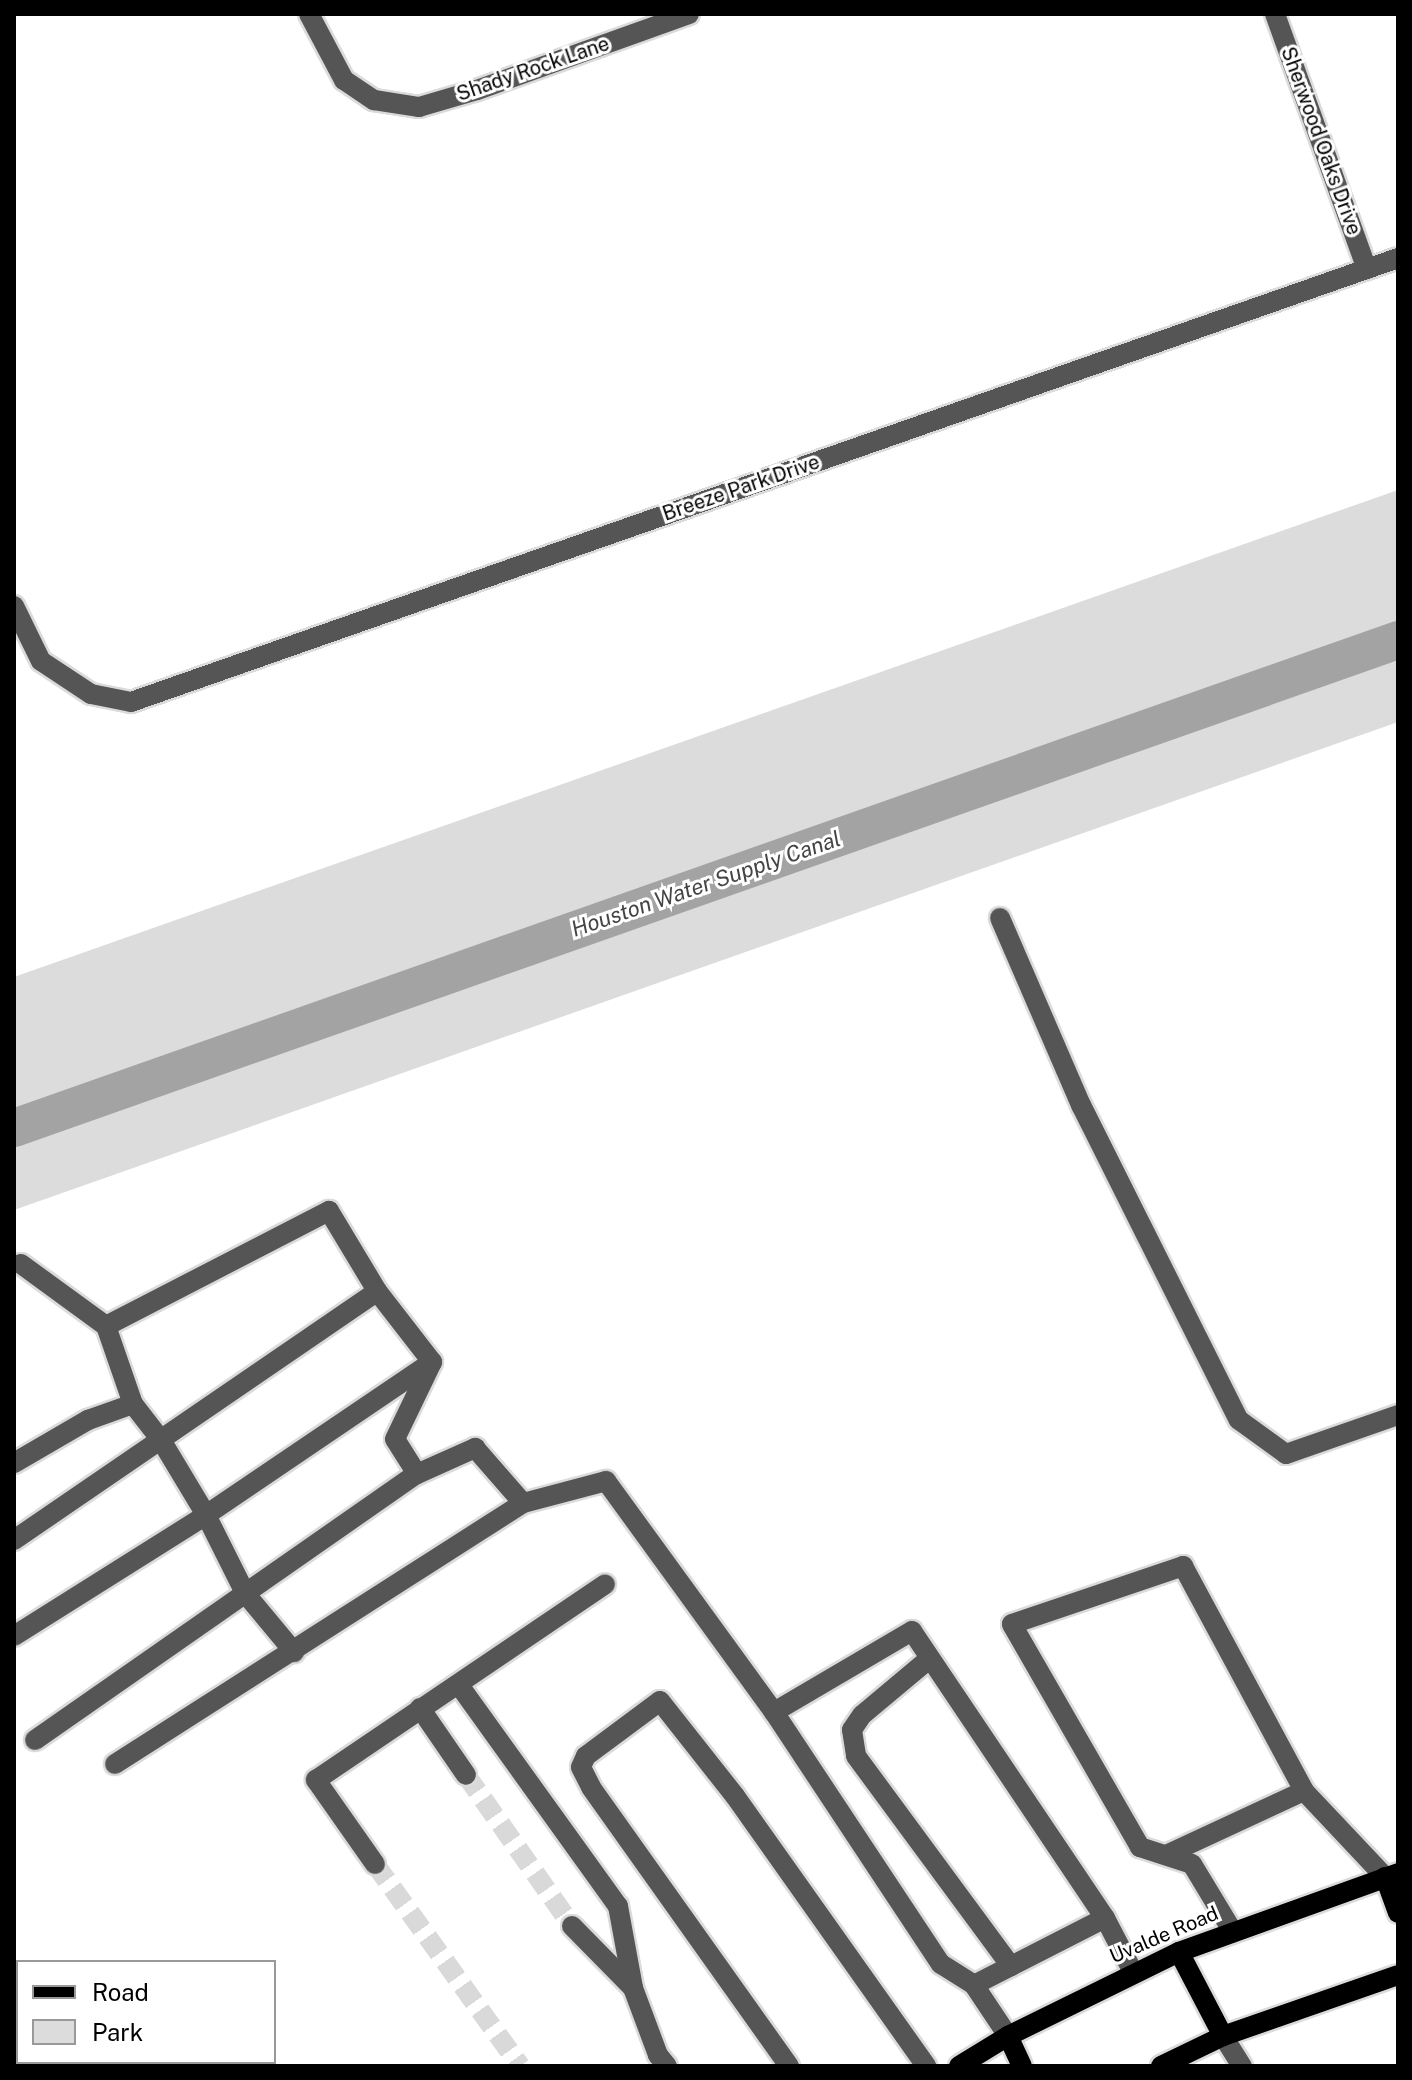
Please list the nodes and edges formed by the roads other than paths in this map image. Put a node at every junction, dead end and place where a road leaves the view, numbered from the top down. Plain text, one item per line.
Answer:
1 (309, 14) edge
2 (689, 14) edge
3 (1275, 14) edge
4 (1398, 258) edge
5 (1367, 269) junction
6 (14, 606) edge
7 (1000, 918) dead end
8 (21, 1264) dead end
9 (377, 1291) junction
10 (106, 1326) junction
11 (432, 1362) junction
12 (133, 1404) junction
13 (1398, 1415) edge
14 (161, 1440) junction
15 (14, 1463) edge
16 (417, 1474) junction
17 (523, 1503) junction
18 (206, 1515) junction
19 (14, 1540) edge
20 (605, 1584) dead end
21 (245, 1593) junction
22 (14, 1636) edge
23 (294, 1652) junction
24 (929, 1659) junction
25 (459, 1685) junction
26 (420, 1708) junction
27 (774, 1712) junction
28 (35, 1740) dead end
29 (115, 1764) dead end
30 (466, 1775) tunnel mouth
31 (1304, 1791) junction
32 (1166, 1855) junction
33 (375, 1864) tunnel mouth
34 (1391, 1875) edge
35 (1398, 1913) edge
36 (1105, 1918) junction
37 (572, 1926) tunnel mouth
38 (1233, 1932) junction
39 (1179, 1952) junction
40 (1011, 1966) junction
41 (1133, 1972) junction
42 (1398, 1975) edge
43 (974, 1985) junction
44 (633, 1988) junction
45 (1008, 2036) junction
46 (1223, 2036) junction
47 (656, 2062) edge
48 (789, 2066) edge
49 (926, 2066) edge
50 (959, 2066) edge
51 (1022, 2066) edge
52 (1161, 2066) edge
53 (1242, 2066) edge

1 - 2 street, Shady Rock Lane
3 - 5 street, Sherwood Oaks Drive
4 - 5 street, Breeze Park Drive
5 - 6 street, Breeze Park Drive
7 - 13 street
8 - 10 street
9 - 10 street
9 - 11 street
9 - 14 street
10 - 12 street
11 - 16 street
11 - 18 street
12 - 14 street
12 - 15 street
14 - 18 street
14 - 19 street
16 - 17 street
16 - 21 street
17 - 23 street
17 - 27 street
18 - 21 street
18 - 22 street
20 - 25 street
21 - 23 street
21 - 28 street
23 - 29 street
24 - 27 street
24 - 36 street
24 - 40 street
25 - 26 street
25 - 44 street
26 - 30 street
26 - 33 street
27 - 43 street
31 - 32 street
31 - 32 street
31 - 34 street
32 - 38 street
34 - 35 main road
34 - 38 main road, Uvalde Road
36 - 40 street
36 - 41 street
37 - 44 street
38 - 39 main road, Uvalde Road
39 - 41 main road, Uvalde Road
39 - 46 main road
40 - 43 street
41 - 45 main road, Uvalde Road
42 - 46 main road
43 - 45 street
44 - 47 street
45 - 50 main road, Uvalde Road
45 - 51 main road
46 - 52 main road
46 - 53 street
48 - 49 street

